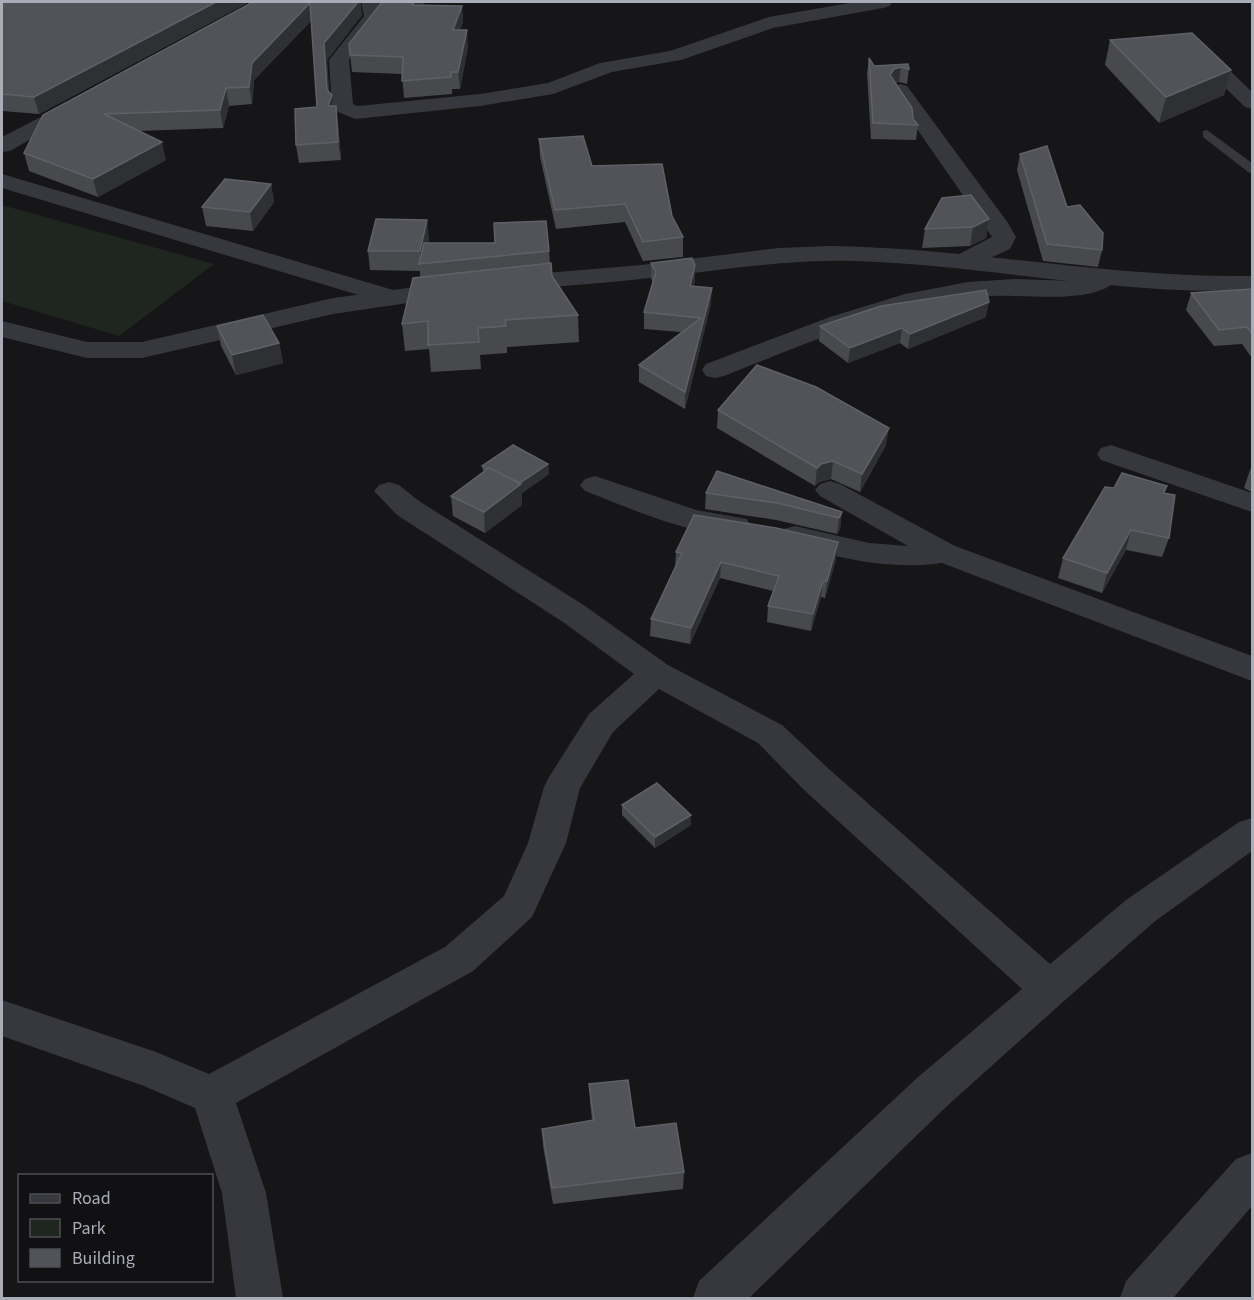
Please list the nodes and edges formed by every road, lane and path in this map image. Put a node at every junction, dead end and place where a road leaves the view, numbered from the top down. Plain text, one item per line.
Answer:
1 (370, 2) edge
2 (883, 2) edge
3 (1207, 59) edge
4 (900, 90) edge
5 (93, 96) edge
6 (1252, 103) edge
7 (1207, 134) dead end
8 (2, 146) edge
9 (1252, 169) edge
10 (2, 180) edge
11 (968, 260) junction
12 (1107, 277) junction
13 (1252, 282) edge
14 (391, 297) junction
15 (2, 329) edge
16 (715, 370) dead end
17 (1111, 454) dead end
18 (595, 485) dead end
19 (830, 490) dead end
20 (388, 491) dead end
21 (1252, 503) edge
22 (944, 553) junction
23 (1252, 669) edge
24 (656, 673) junction
25 (1252, 832) edge
26 (1050, 989) junction
27 (2, 1018) edge
28 (211, 1095) junction
29 (1252, 1174) edge
30 (260, 1299) edge
31 (716, 1299) edge
32 (1143, 1299) edge

1 - 2 street
3 - 6 street
4 - 11 street
5 - 8 street
7 - 9 lane
10 - 14 street
11 - 12 street
11 - 14 street
12 - 13 street
12 - 16 street
14 - 15 street
17 - 21 street
18 - 22 street
19 - 22 street
20 - 24 street
22 - 23 street
24 - 26 street
24 - 28 street
25 - 26 street
26 - 31 street
27 - 28 street
28 - 30 street
29 - 32 street

